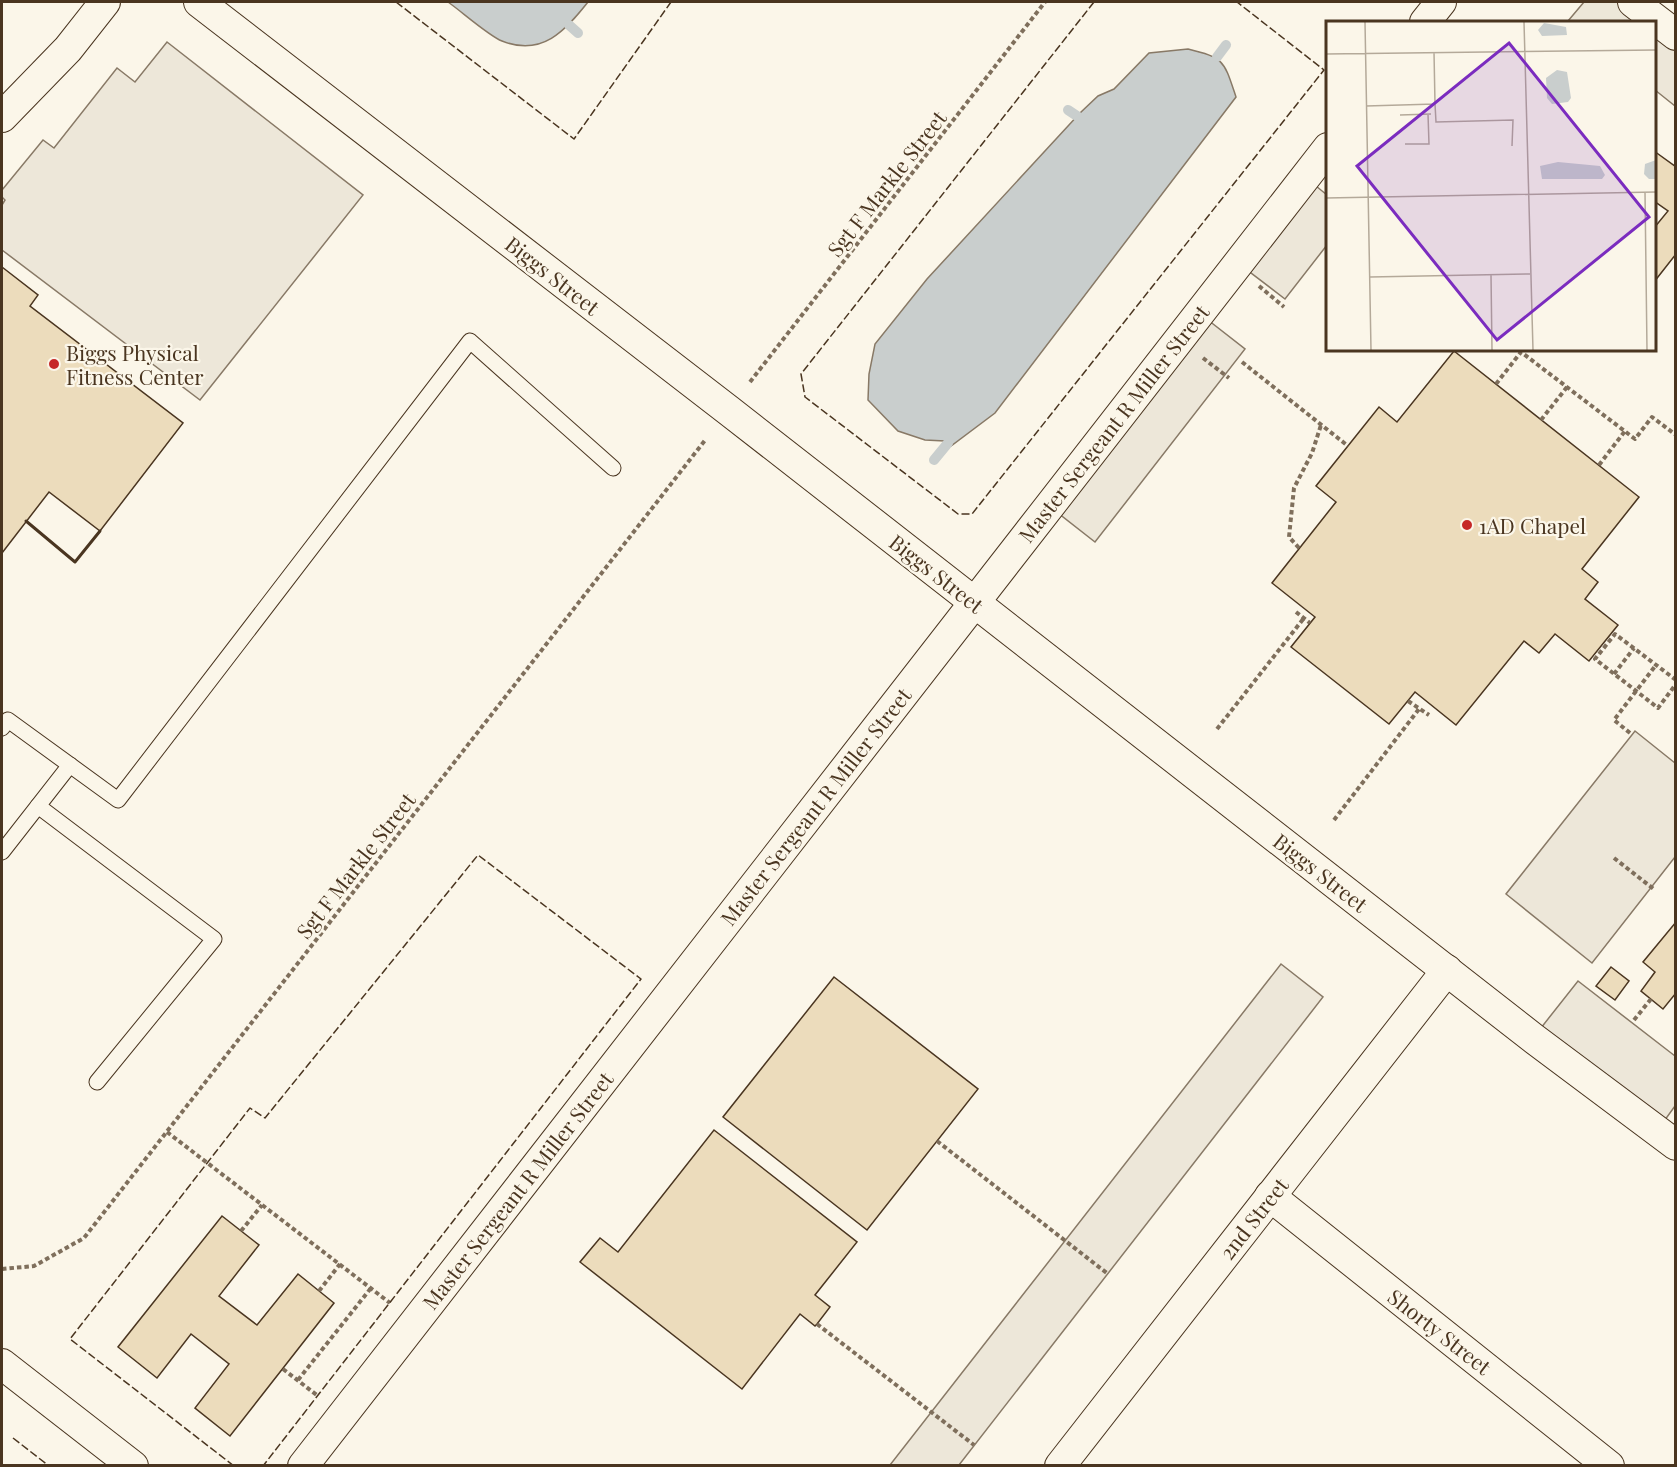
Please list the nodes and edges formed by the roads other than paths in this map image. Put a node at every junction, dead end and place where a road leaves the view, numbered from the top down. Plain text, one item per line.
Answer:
1 (105, 2) edge
2 (199, 2) edge
3 (1441, 2) edge
4 (1634, 2) edge
5 (1426, 21) edge
6 (1676, 35) edge
7 (2, 117) edge
8 (1326, 151) edge
9 (613, 468) dead end
10 (974, 603) junction
11 (4, 721) edge
12 (70, 765) junction
13 (38, 806) junction
14 (2, 852) edge
15 (1447, 970) junction
16 (97, 1082) dead end
17 (1676, 1145) edge
18 (1270, 1196) junction
19 (2, 1364) edge
20 (133, 1466) edge
21 (303, 1466) edge
22 (1060, 1466) edge
23 (1609, 1466) edge

1 - 7 street
2 - 10 street, Biggs Street
3 - 5 street
4 - 6 street
8 - 10 street, Master Sergeant R Miller Street
9 - 12 lane
10 - 15 street, Biggs Street
10 - 21 street, Master Sergeant R Miller Street
11 - 12 lane
12 - 13 lane
13 - 14 lane
13 - 16 lane
15 - 17 street, Biggs Street
15 - 18 street, 2nd Street
18 - 22 street, 2nd Street
18 - 23 street, Shorty Street
19 - 20 street

